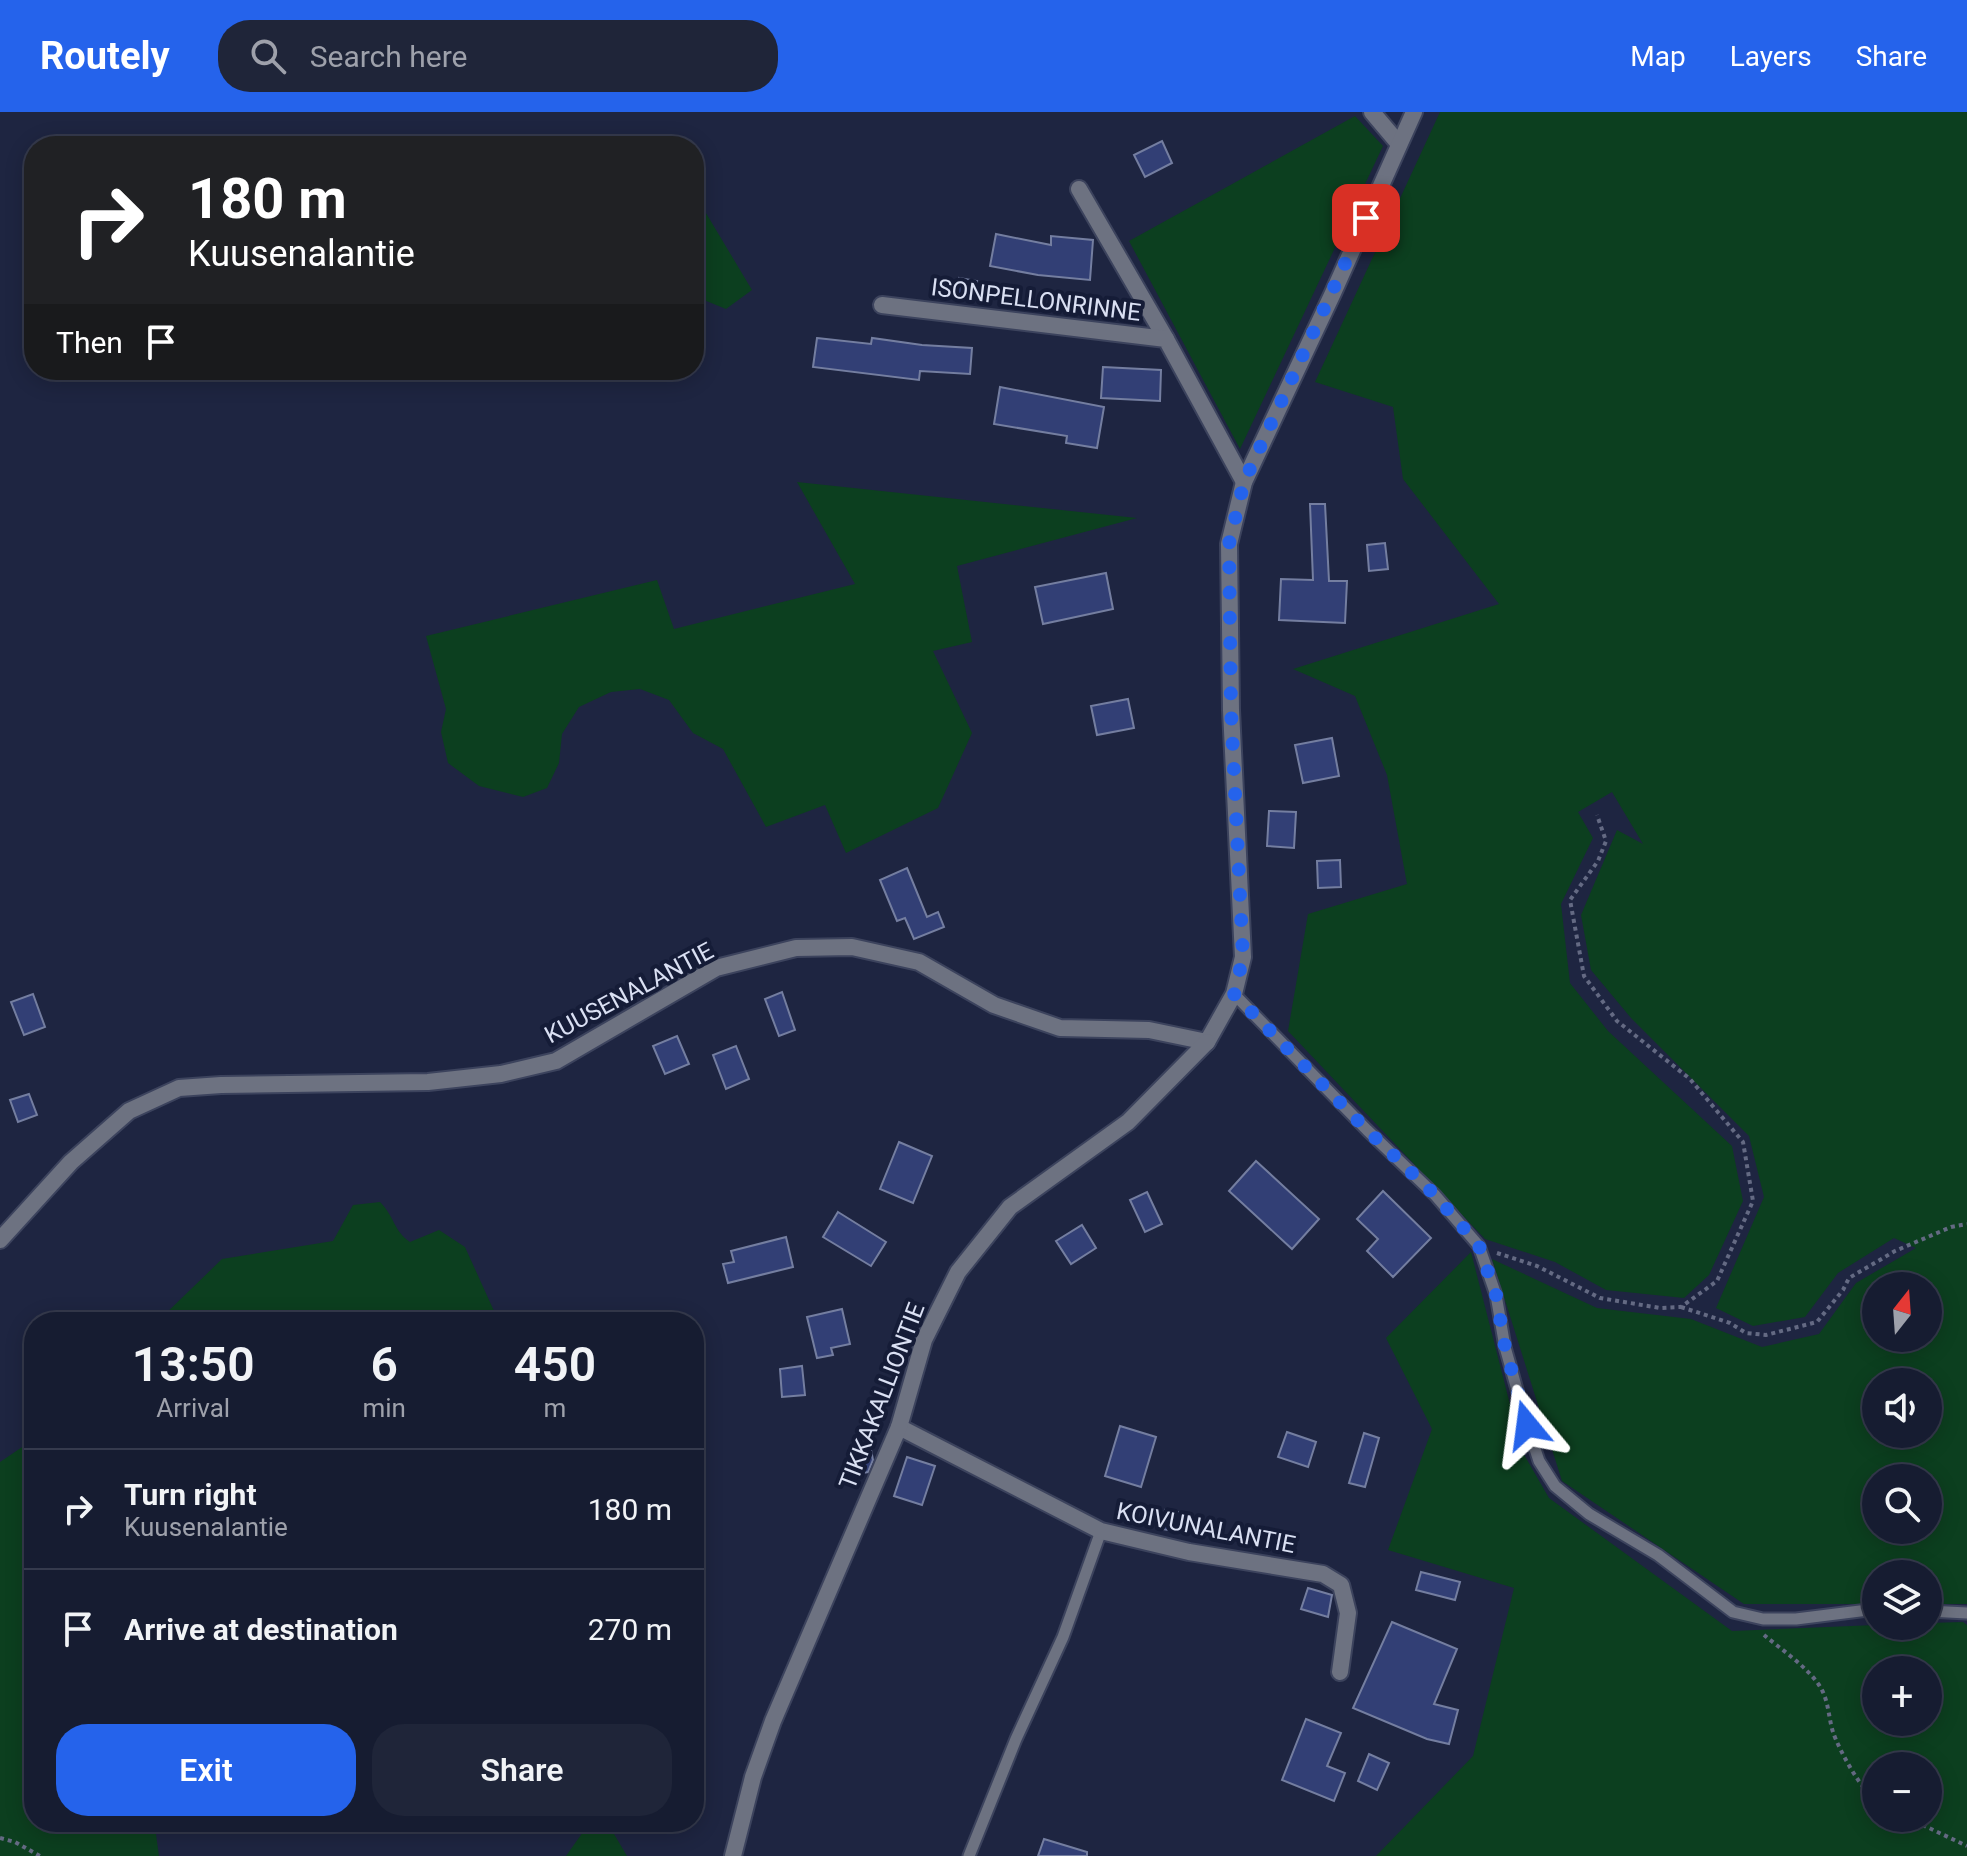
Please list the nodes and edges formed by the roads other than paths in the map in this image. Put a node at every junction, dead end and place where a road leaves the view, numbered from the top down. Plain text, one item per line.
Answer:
1 (1372, 112) edge
2 (1414, 112) edge
3 (1399, 144) junction
4 (1079, 189) dead end
5 (882, 305) dead end
6 (1166, 339) junction
7 (1244, 482) junction
8 (1234, 994) junction
9 (1207, 1042) junction
10 (0, 1240) edge
11 (899, 1427) junction
12 (1101, 1531) junction
13 (1862, 1611) edge
14 (1942, 1612) edge
15 (1967, 1613) edge
16 (1340, 1672) dead end
17 (733, 1856) edge
18 (969, 1856) edge

1 - 3 street
2 - 3 street
3 - 7 street
4 - 6 street
5 - 6 street, ISONPELLONRINNE
6 - 7 street, ISONPELLONRINNE
7 - 8 street
8 - 9 street
8 - 13 lane
9 - 10 street, KUUSENALANTIE
9 - 11 street, TIKKAKALLIONTIE
11 - 12 street, KOIVUNALANTIE
11 - 17 street, TIKKAKALLIONTIE
12 - 16 street, KOIVUNALANTIE
12 - 18 lane
14 - 15 lane

